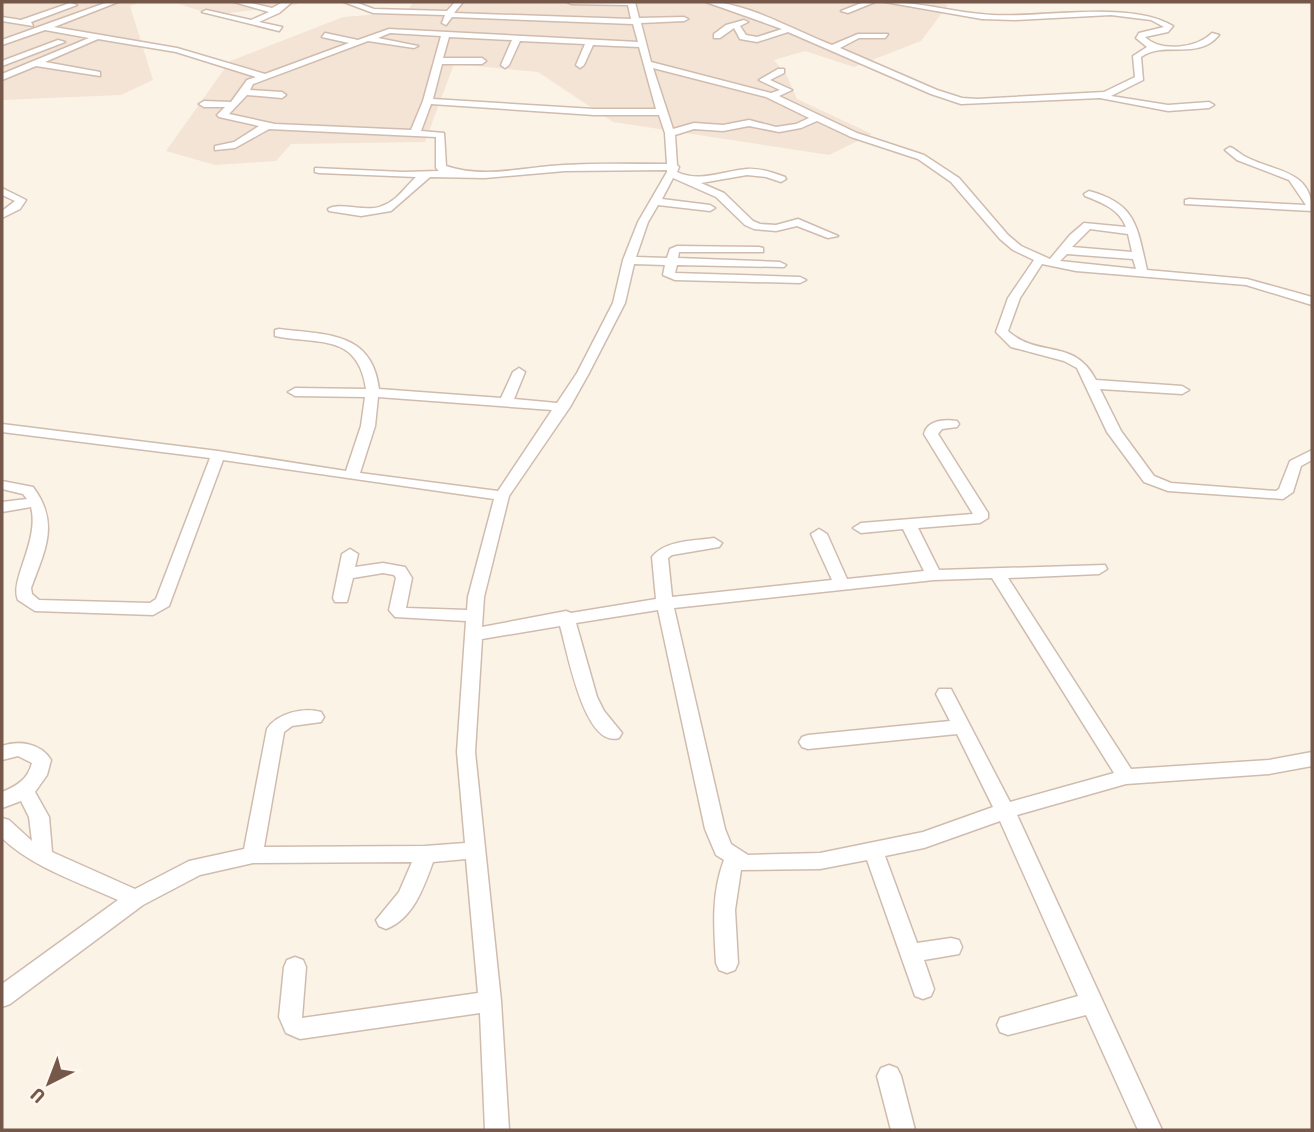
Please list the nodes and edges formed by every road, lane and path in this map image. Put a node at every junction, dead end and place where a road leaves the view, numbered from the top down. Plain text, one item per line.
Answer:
1 (83, 2) edge
2 (114, 2) edge
3 (238, 2) edge
4 (288, 2) edge
5 (348, 2) edge
6 (571, 2) edge
7 (631, 2) edge
8 (710, 2) edge
9 (871, 2) edge
10 (889, 2) edge
11 (455, 3) edge
12 (272, 10) junction
13 (845, 11) dead end
14 (206, 12) dead end
15 (450, 14) junction
16 (760, 18) junction
17 (2, 19) edge
18 (684, 19) dead end
19 (657, 20) junction
20 (634, 21) junction
21 (23, 22) junction
22 (251, 23) junction
23 (673, 25) dead end
24 (736, 25) junction
25 (47, 27) junction
26 (279, 29) dead end
27 (789, 29) junction
28 (80, 35) junction
29 (325, 35) dead end
30 (443, 35) junction
31 (1215, 35) dead end
32 (717, 36) dead end
33 (885, 36) dead end
34 (95, 38) junction
35 (361, 40) junction
36 (516, 40) junction
37 (2, 43) edge
38 (590, 43) junction
39 (642, 45) junction
40 (316, 46) dead end
41 (414, 46) dead end
42 (1152, 47) junction
43 (832, 48) junction
44 (337, 50) junction
45 (438, 61) junction
46 (482, 61) dead end
47 (36, 63) junction
48 (2, 64) edge
49 (648, 64) junction
50 (505, 65) dead end
51 (580, 65) dead end
52 (23, 68) junction
53 (781, 71) dead end
54 (97, 74) dead end
55 (263, 76) junction
56 (2, 77) edge
57 (59, 77) dead end
58 (1126, 87) junction
59 (244, 92) junction
60 (282, 95) dead end
61 (770, 96) junction
62 (1095, 97) junction
63 (428, 101) junction
64 (1124, 101) junction
65 (204, 104) dead end
66 (233, 105) junction
67 (1209, 105) dead end
68 (661, 112) junction
69 (222, 115) junction
70 (816, 118) junction
71 (212, 122) dead end
72 (267, 126) junction
73 (415, 133) junction
74 (670, 133) junction
75 (218, 148) dead end
76 (1230, 150) dead end
77 (319, 170) dead end
78 (452, 173) junction
79 (394, 174) junction
80 (428, 174) junction
81 (677, 174) junction
82 (781, 179) dead end
83 (409, 188) junction
84 (2, 191) edge
85 (1089, 194) dead end
86 (653, 201) junction
87 (1189, 202) dead end
88 (1312, 206) edge
89 (710, 208) dead end
90 (333, 209) dead end
91 (355, 212) junction
92 (2, 215) edge
93 (341, 220) dead end
94 (1132, 231) junction
95 (832, 236) dead end
96 (759, 250) dead end
97 (1064, 250) junction
98 (1138, 256) junction
99 (1046, 261) junction
100 (628, 265) junction
101 (780, 265) dead end
102 (670, 268) junction
103 (1142, 272) junction
104 (800, 280) dead end
105 (1312, 299) edge
106 (279, 333) dead end
107 (519, 372) dead end
108 (1090, 384) junction
109 (1182, 390) dead end
110 (295, 392) dead end
111 (374, 393) junction
112 (506, 402) junction
113 (563, 407) junction
114 (952, 424) dead end
115 (2, 428) edge
116 (218, 454) junction
117 (1312, 454) edge
118 (351, 476) junction
119 (2, 485) edge
120 (502, 496) junction
121 (37, 502) junction
122 (2, 507) edge
123 (909, 525) junction
124 (862, 528) dead end
125 (819, 534) dead end
126 (714, 543) dead end
127 (350, 554) dead end
128 (1098, 569) dead end
129 (997, 573) junction
130 (346, 574) junction
131 (934, 575) junction
132 (842, 586) junction
133 (341, 598) dead end
134 (665, 603) junction
135 (476, 616) junction
136 (566, 617) junction
137 (475, 634) junction
138 (945, 694) dead end
139 (315, 717) dead end
140 (962, 727) junction
141 (613, 733) dead end
142 (808, 742) dead end
143 (2, 753) edge
144 (1312, 759) edge
145 (1126, 777) junction
146 (26, 791) junction
147 (2, 800) edge
148 (1005, 811) junction
149 (2, 826) edge
150 (475, 850) junction
151 (874, 852) junction
152 (425, 854) junction
153 (253, 855) junction
154 (43, 857) junction
155 (735, 859) junction
156 (136, 900) junction
157 (386, 920) dead end
158 (951, 947) dead end
159 (910, 953) junction
160 (727, 963) dead end
161 (295, 967) dead end
162 (923, 989) dead end
163 (2, 997) edge
164 (490, 1001) junction
165 (1092, 1003) junction
166 (1009, 1025) dead end
167 (889, 1076) dead end
168 (497, 1130) edge
169 (903, 1130) edge
170 (1150, 1130) edge

1 - 21 street
2 - 25 street
3 - 12 street
4 - 12 street
5 - 15 street
6 - 7 street
7 - 20 street
8 - 16 street
9 - 13 street
10 - 42 street
11 - 15 street
12 - 22 street
14 - 22 street
15 - 20 street
15 - 30 street
16 - 24 street
16 - 27 street
17 - 21 street
18 - 19 street
19 - 20 street
19 - 23 street
20 - 39 street
21 - 25 street
22 - 26 street
24 - 27 street
24 - 32 street
25 - 28 street
25 - 37 street
27 - 43 street
28 - 34 street
28 - 48 street
29 - 35 street
30 - 35 street
30 - 36 street
30 - 45 street
31 - 42 street
33 - 43 street
34 - 47 street
34 - 55 street
35 - 41 street
35 - 44 street
36 - 38 street
36 - 50 street
38 - 39 street
38 - 51 street
39 - 49 street
40 - 44 street
42 - 58 street
43 - 62 street
44 - 55 street
45 - 46 street
45 - 63 street
47 - 52 street
47 - 54 street
49 - 61 street
49 - 68 street
52 - 56 street
52 - 57 street
53 - 61 street
55 - 59 street
58 - 62 street
58 - 64 street
59 - 60 street
59 - 66 street
61 - 70 street
62 - 64 street
63 - 68 street
63 - 73 street
64 - 67 street
65 - 66 street
66 - 69 street
68 - 74 street
69 - 71 street
69 - 72 street
70 - 74 street
70 - 99 street
72 - 73 street
72 - 75 street
73 - 78 street
74 - 81 street
76 - 88 street
77 - 79 street
78 - 80 street
78 - 81 street
79 - 80 street
79 - 83 street
80 - 83 street
81 - 82 street
81 - 86 street
81 - 95 street
83 - 91 street
84 - 92 street
85 - 94 street
86 - 89 street
86 - 100 street
87 - 88 street
90 - 91 street
91 - 93 street
94 - 97 street
94 - 98 street
96 - 102 street
97 - 98 street
97 - 99 street
98 - 103 street
99 - 103 street
99 - 108 street
100 - 102 street
100 - 113 street
101 - 102 street
102 - 104 street
103 - 105 street
106 - 111 street
107 - 112 street
108 - 109 street
108 - 117 street
110 - 111 street
111 - 112 street
111 - 118 street
112 - 113 street
113 - 120 street
114 - 123 street
115 - 116 street
116 - 118 street
116 - 121 street
118 - 120 street
119 - 121 street
120 - 135 street
121 - 122 street
123 - 124 street
123 - 131 street
125 - 132 street
126 - 134 street
127 - 130 street
128 - 129 street
129 - 131 street
129 - 145 street
130 - 133 street
130 - 135 street
131 - 132 street
132 - 134 street
134 - 136 street
134 - 155 street
135 - 137 street
136 - 137 street
136 - 141 street
137 - 150 street
138 - 140 street
139 - 153 street
140 - 142 street
140 - 148 street
143 - 146 street
144 - 145 street
145 - 148 street
146 - 147 street
146 - 154 street
148 - 151 street
148 - 165 street
149 - 154 street
150 - 152 street
150 - 164 street
151 - 155 street
151 - 159 street
152 - 153 street
152 - 157 street
153 - 156 street
154 - 156 street
155 - 160 street
156 - 163 street
158 - 159 street
159 - 162 street
161 - 164 street
164 - 168 street
165 - 166 street
165 - 170 street
167 - 169 street

